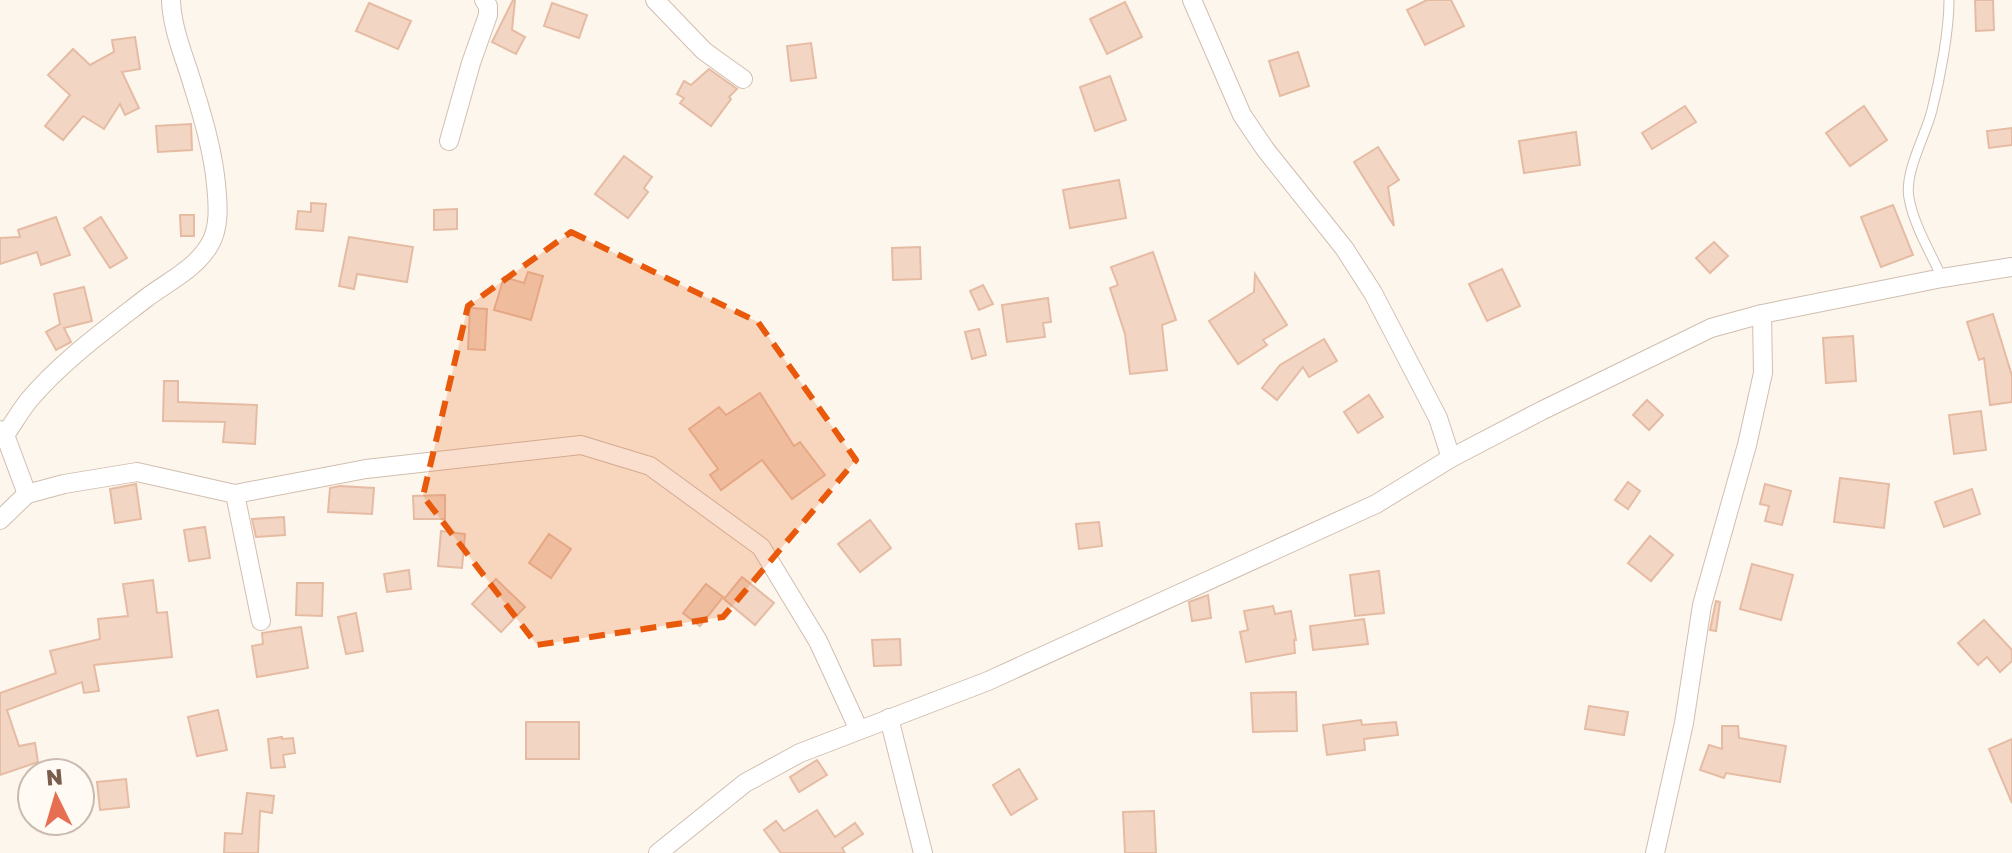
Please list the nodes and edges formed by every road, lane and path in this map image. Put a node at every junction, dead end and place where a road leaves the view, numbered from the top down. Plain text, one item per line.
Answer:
1 (171, 0) edge
2 (484, 0) edge
3 (655, 0) edge
4 (1192, 0) edge
5 (1949, 0) edge
6 (743, 79) dead end
7 (449, 141) dead end
8 (2012, 267) edge
9 (1942, 278) junction
10 (1762, 314) junction
11 (3, 433) edge
12 (1451, 458) junction
13 (27, 494) junction
14 (235, 494) junction
15 (0, 520) edge
16 (261, 621) dead end
17 (889, 718) junction
18 (859, 730) junction
19 (658, 853) edge
20 (923, 853) edge
21 (1655, 853) edge

1 - 11 street
2 - 7 street
3 - 6 street
4 - 12 street
5 - 9 lane
8 - 9 street
9 - 10 street
10 - 12 street
10 - 21 street
11 - 13 street
12 - 17 street
13 - 14 street
13 - 15 street
14 - 16 street
14 - 18 street
17 - 18 street
17 - 20 street
18 - 19 street

